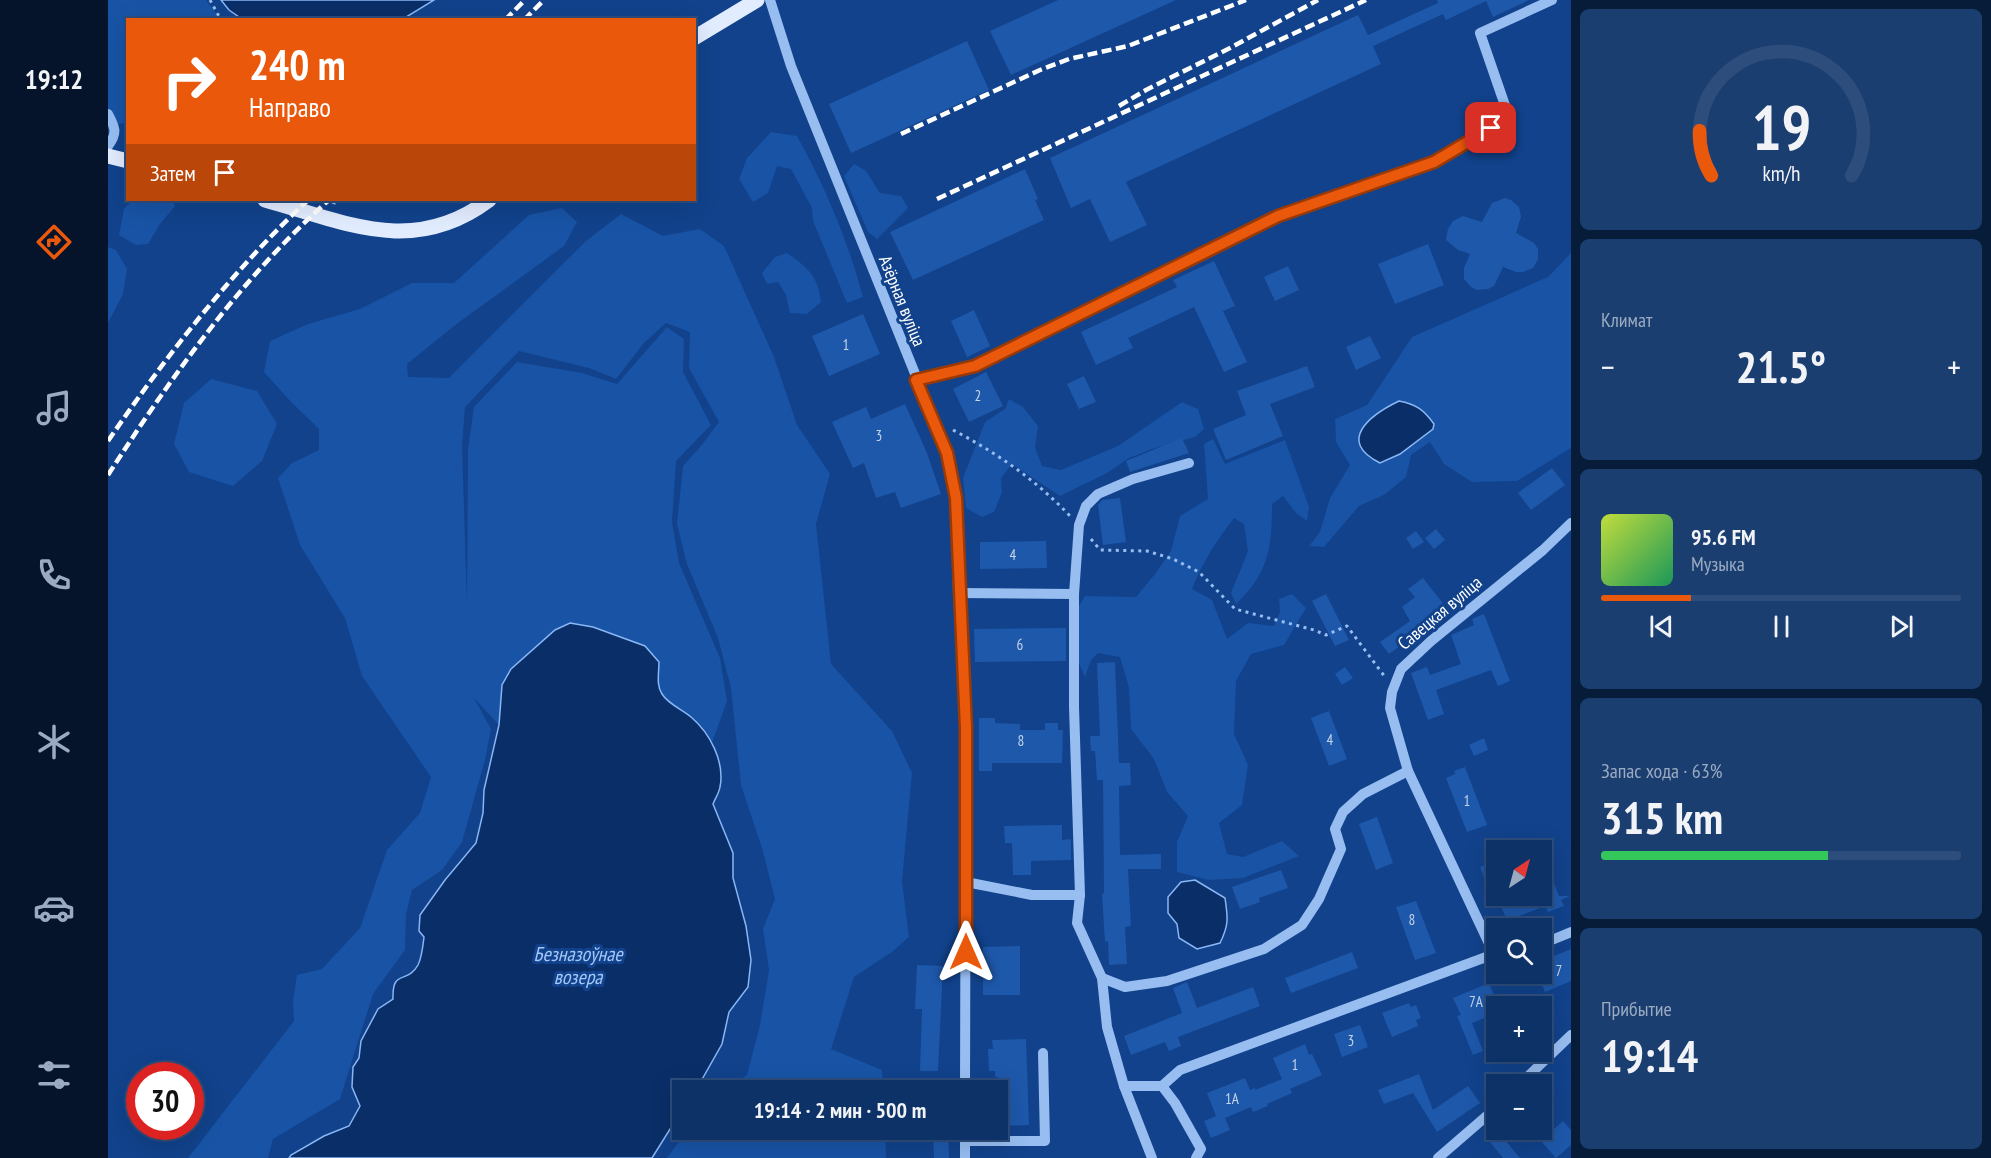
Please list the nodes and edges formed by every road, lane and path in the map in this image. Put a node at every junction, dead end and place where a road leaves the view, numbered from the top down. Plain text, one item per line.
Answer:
1 (210, 0) edge
2 (758, 0) edge
3 (770, 0) edge
4 (1552, 0) edge
5 (220, 18) edge
6 (696, 37) edge
7 (108, 114) edge
8 (108, 146) edge
9 (108, 156) edge
10 (126, 160) edge
11 (269, 201) edge
12 (487, 201) edge
13 (916, 380) junction
14 (933, 419) junction
15 (1189, 463) dead end
16 (1571, 523) edge
17 (1079, 525) junction
18 (958, 593) junction
19 (1074, 594) junction
20 (1393, 688) junction
21 (1408, 771) junction
22 (966, 882) junction
23 (1080, 895) junction
24 (1571, 932) edge
25 (1486, 933) edge
26 (1552, 940) edge
27 (1486, 958) edge
28 (1102, 978) junction
29 (1571, 1035) edge
30 (1043, 1053) dead end
31 (1530, 1074) edge
32 (965, 1080) edge
33 (1124, 1086) junction
34 (1162, 1086) junction
35 (1486, 1117) edge
36 (1008, 1138) edge
37 (965, 1140) edge
38 (965, 1158) edge
39 (1152, 1158) edge
40 (1196, 1158) edge
41 (1438, 1158) edge

1 - 5 path
2 - 6 main road
3 - 13 street, Азёрная вуліца
4 - 13 street
7 - 8 street
9 - 10 main road
11 - 12 main road
13 - 14 street, Азёрная вуліца
14 - 17 path
14 - 18 street, Азёрная вуліца
15 - 17 street
16 - 20 street, Савецкая вуліца
17 - 19 street
17 - 20 path
18 - 19 street
18 - 22 street, Азёрная вуліца
19 - 23 street
20 - 21 street, Савецкая вуліца
21 - 25 street, Савецкая вуліца
21 - 28 street
22 - 23 street
22 - 32 street, Азёрная вуліца
23 - 28 street
24 - 26 street
27 - 34 street
28 - 33 street
29 - 31 street
30 - 36 street
33 - 34 street
33 - 39 street
34 - 40 street
35 - 41 street
37 - 38 street

